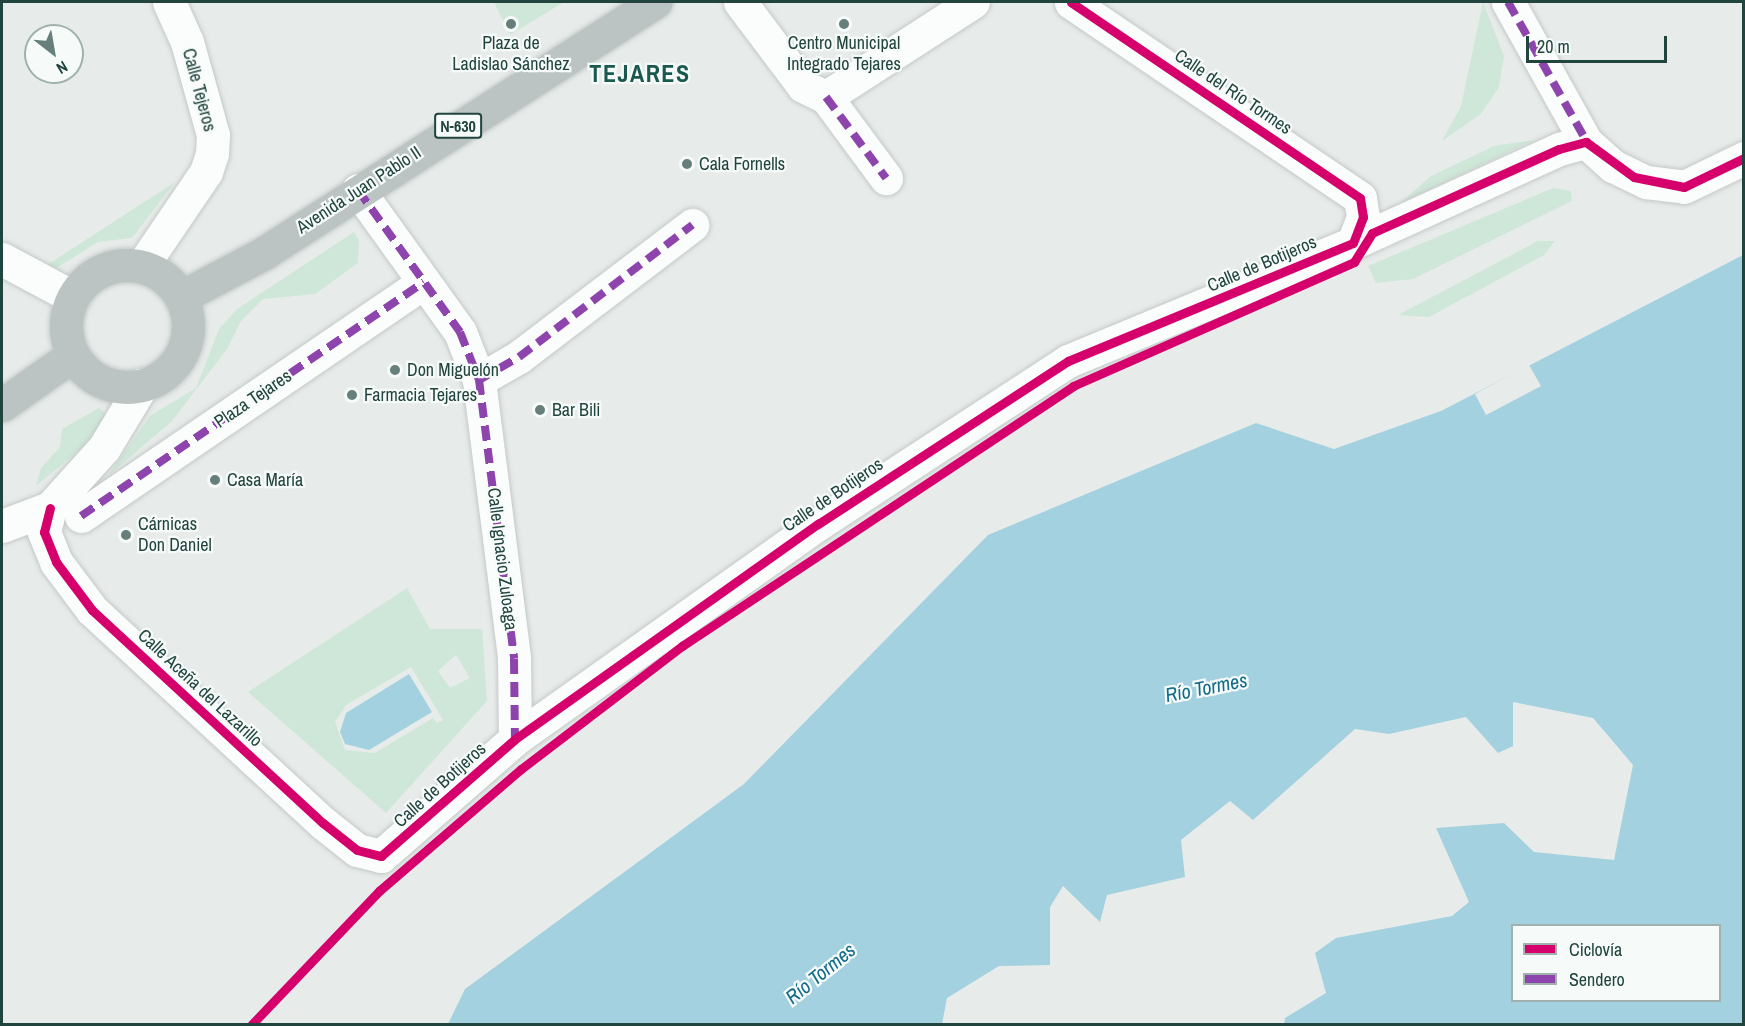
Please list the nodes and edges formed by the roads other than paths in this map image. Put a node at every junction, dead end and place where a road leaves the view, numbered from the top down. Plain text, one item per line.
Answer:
1 (170, 2) edge
2 (655, 2) edge
3 (740, 2) edge
4 (973, 2) edge
5 (1071, 2) edge
6 (1508, 2) edge
7 (826, 97) junction
8 (1586, 142) junction
9 (1743, 158) edge
10 (886, 178) dead end
11 (358, 190) junction
12 (692, 225) dead end
13 (1358, 230) junction
14 (2, 259) edge
15 (142, 266) junction
16 (424, 282) junction
17 (74, 297) junction
18 (181, 297) junction
19 (73, 355) junction
20 (479, 380) junction
21 (142, 385) junction
22 (2, 405) edge
23 (50, 508) junction
24 (81, 516) dead end
25 (2, 526) edge
26 (515, 739) junction
27 (381, 856) joint

1 - 15 street, Calle Tejeros
2 - 11 highway, Avenida Juan Pablo II / N-630
3 - 7 street
4 - 7 street
5 - 13 street, Calle del Río Tormes
6 - 8 street
7 - 10 street
8 - 9 street
8 - 13 street, Calle de Botijeros
11 - 16 street, Calle Ignacio Zuloaga
11 - 18 highway, Avenida Juan Pablo II / N-630
12 - 20 street
13 - 26 street, Calle de Botijeros
14 - 17 street
15 - 17 highway
15 - 18 highway
16 - 20 street, Calle Ignacio Zuloaga
16 - 24 street, Plaza Tejares
17 - 19 highway
18 - 21 highway
19 - 21 highway
19 - 22 highway
20 - 26 street, Calle Ignacio Zuloaga
21 - 23 street
23 - 25 street
23 - 27 street, Calle Aceña del Lazarillo
26 - 27 street, Calle de Botijeros

